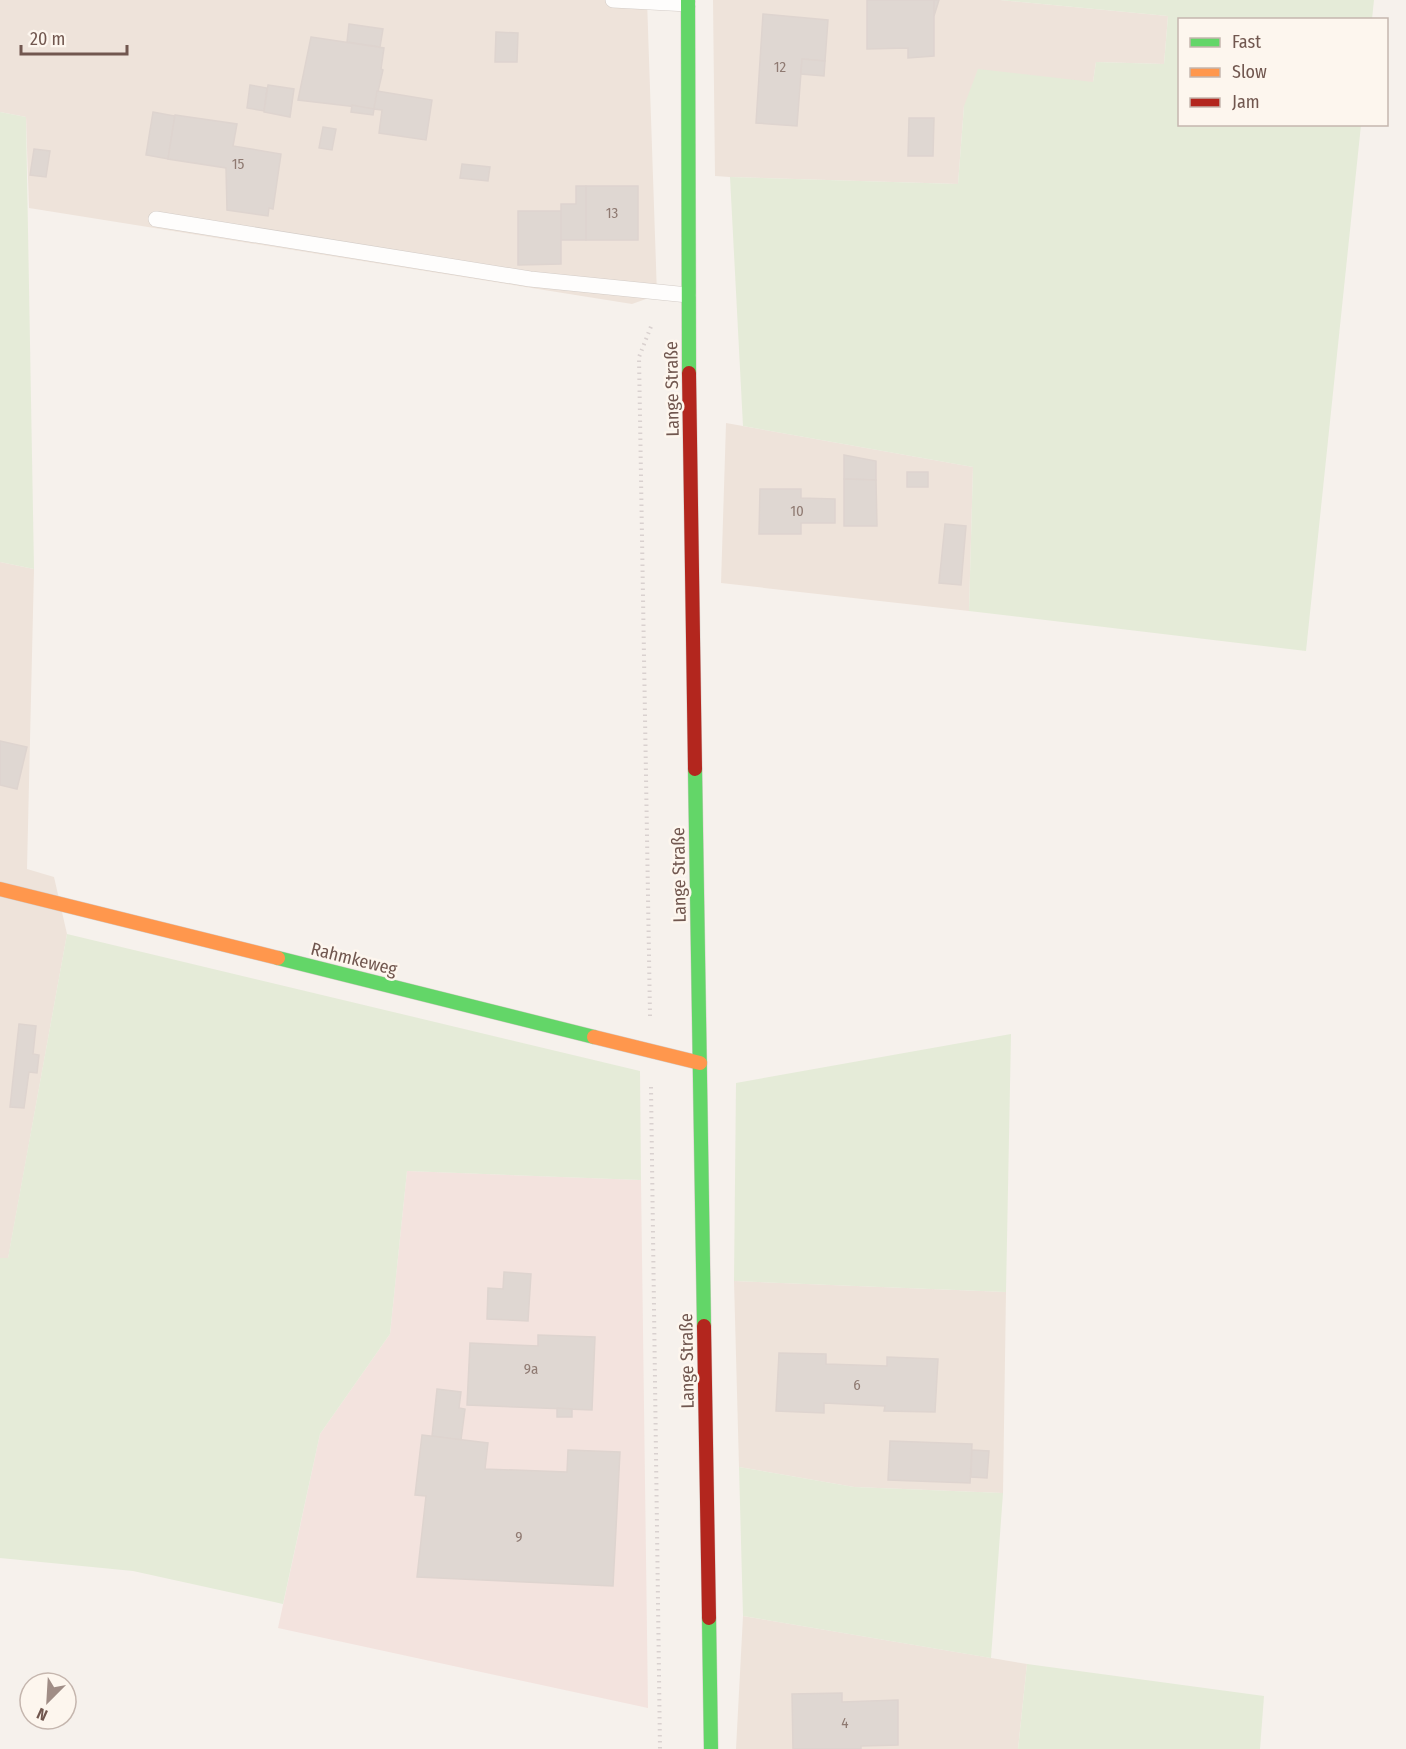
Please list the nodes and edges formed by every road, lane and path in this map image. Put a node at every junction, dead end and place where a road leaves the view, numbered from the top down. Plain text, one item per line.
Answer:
1 (613, 0) edge
2 (688, 2) edge
3 (156, 219) dead end
4 (665, 292) junction
5 (688, 295) junction
6 (0, 889) edge
7 (651, 1051) junction
8 (700, 1063) junction
9 (660, 1749) edge
10 (711, 1749) edge

1 - 2 lane
2 - 5 street, Lange Straße
3 - 4 lane
4 - 5 lane
4 - 7 path
5 - 8 street, Lange Straße
6 - 7 street, Rahmkeweg
7 - 8 street, Rahmkeweg
7 - 9 path
8 - 10 street, Lange Straße

